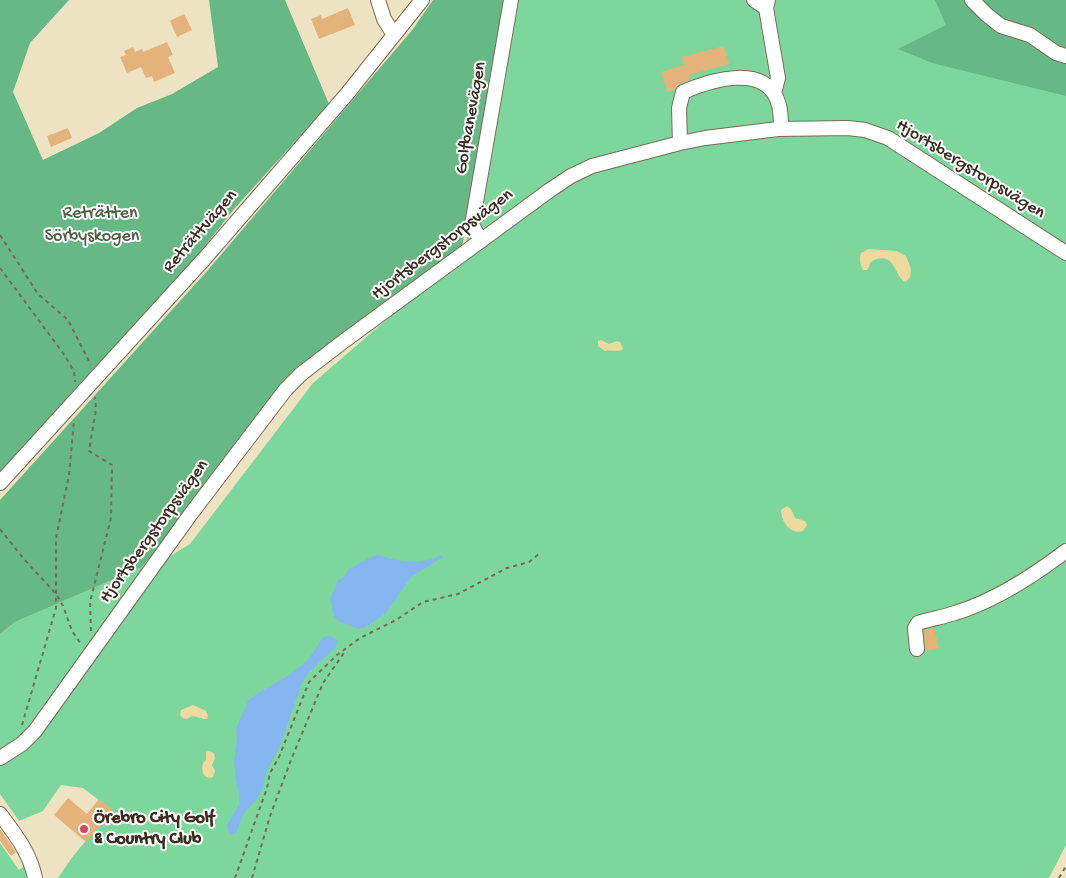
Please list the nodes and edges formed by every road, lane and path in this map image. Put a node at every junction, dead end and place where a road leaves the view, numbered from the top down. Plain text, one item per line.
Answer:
1 (378, 0) edge
2 (422, 0) edge
3 (512, 0) edge
4 (972, 0) edge
5 (762, 3) edge
6 (394, 35) junction
7 (1066, 56) edge
8 (774, 93) junction
9 (781, 128) junction
10 (680, 143) junction
11 (0, 235) edge
12 (481, 241) junction
13 (1066, 253) edge
14 (0, 268) edge
15 (95, 380) junction
16 (76, 399) junction
17 (0, 482) edge
18 (0, 529) edge
19 (1066, 551) edge
20 (540, 553) dead end
21 (57, 595) junction
22 (348, 648) junction
23 (917, 649) dead end
24 (92, 651) junction
25 (15, 749) junction
26 (0, 758) edge
27 (0, 814) edge
28 (1066, 866) edge
29 (35, 878) edge
30 (235, 878) edge
31 (252, 878) edge
32 (1059, 878) edge

1 - 6 street
2 - 6 street, Reträttvägen
3 - 12 street, Golfbanevägen
4 - 7 street
5 - 8 street
6 - 15 street, Reträttvägen
8 - 9 street
8 - 10 street
9 - 10 street, Hjortsbergstorpsvägen
9 - 13 street, Hjortsbergstorpsvägen
10 - 12 street, Hjortsbergstorpsvägen
11 - 15 path
12 - 24 street, Hjortsbergstorpsvägen
14 - 16 path
15 - 16 street, Reträttvägen
15 - 24 path
16 - 17 street, Reträttvägen
16 - 21 path
18 - 21 path
19 - 23 street
20 - 22 path
21 - 24 path
21 - 25 path
22 - 30 path
22 - 31 path
24 - 25 street, Hjortsbergstorpsvägen
25 - 26 street, Hjortsbergstorpsvägen
27 - 29 street
28 - 32 path

